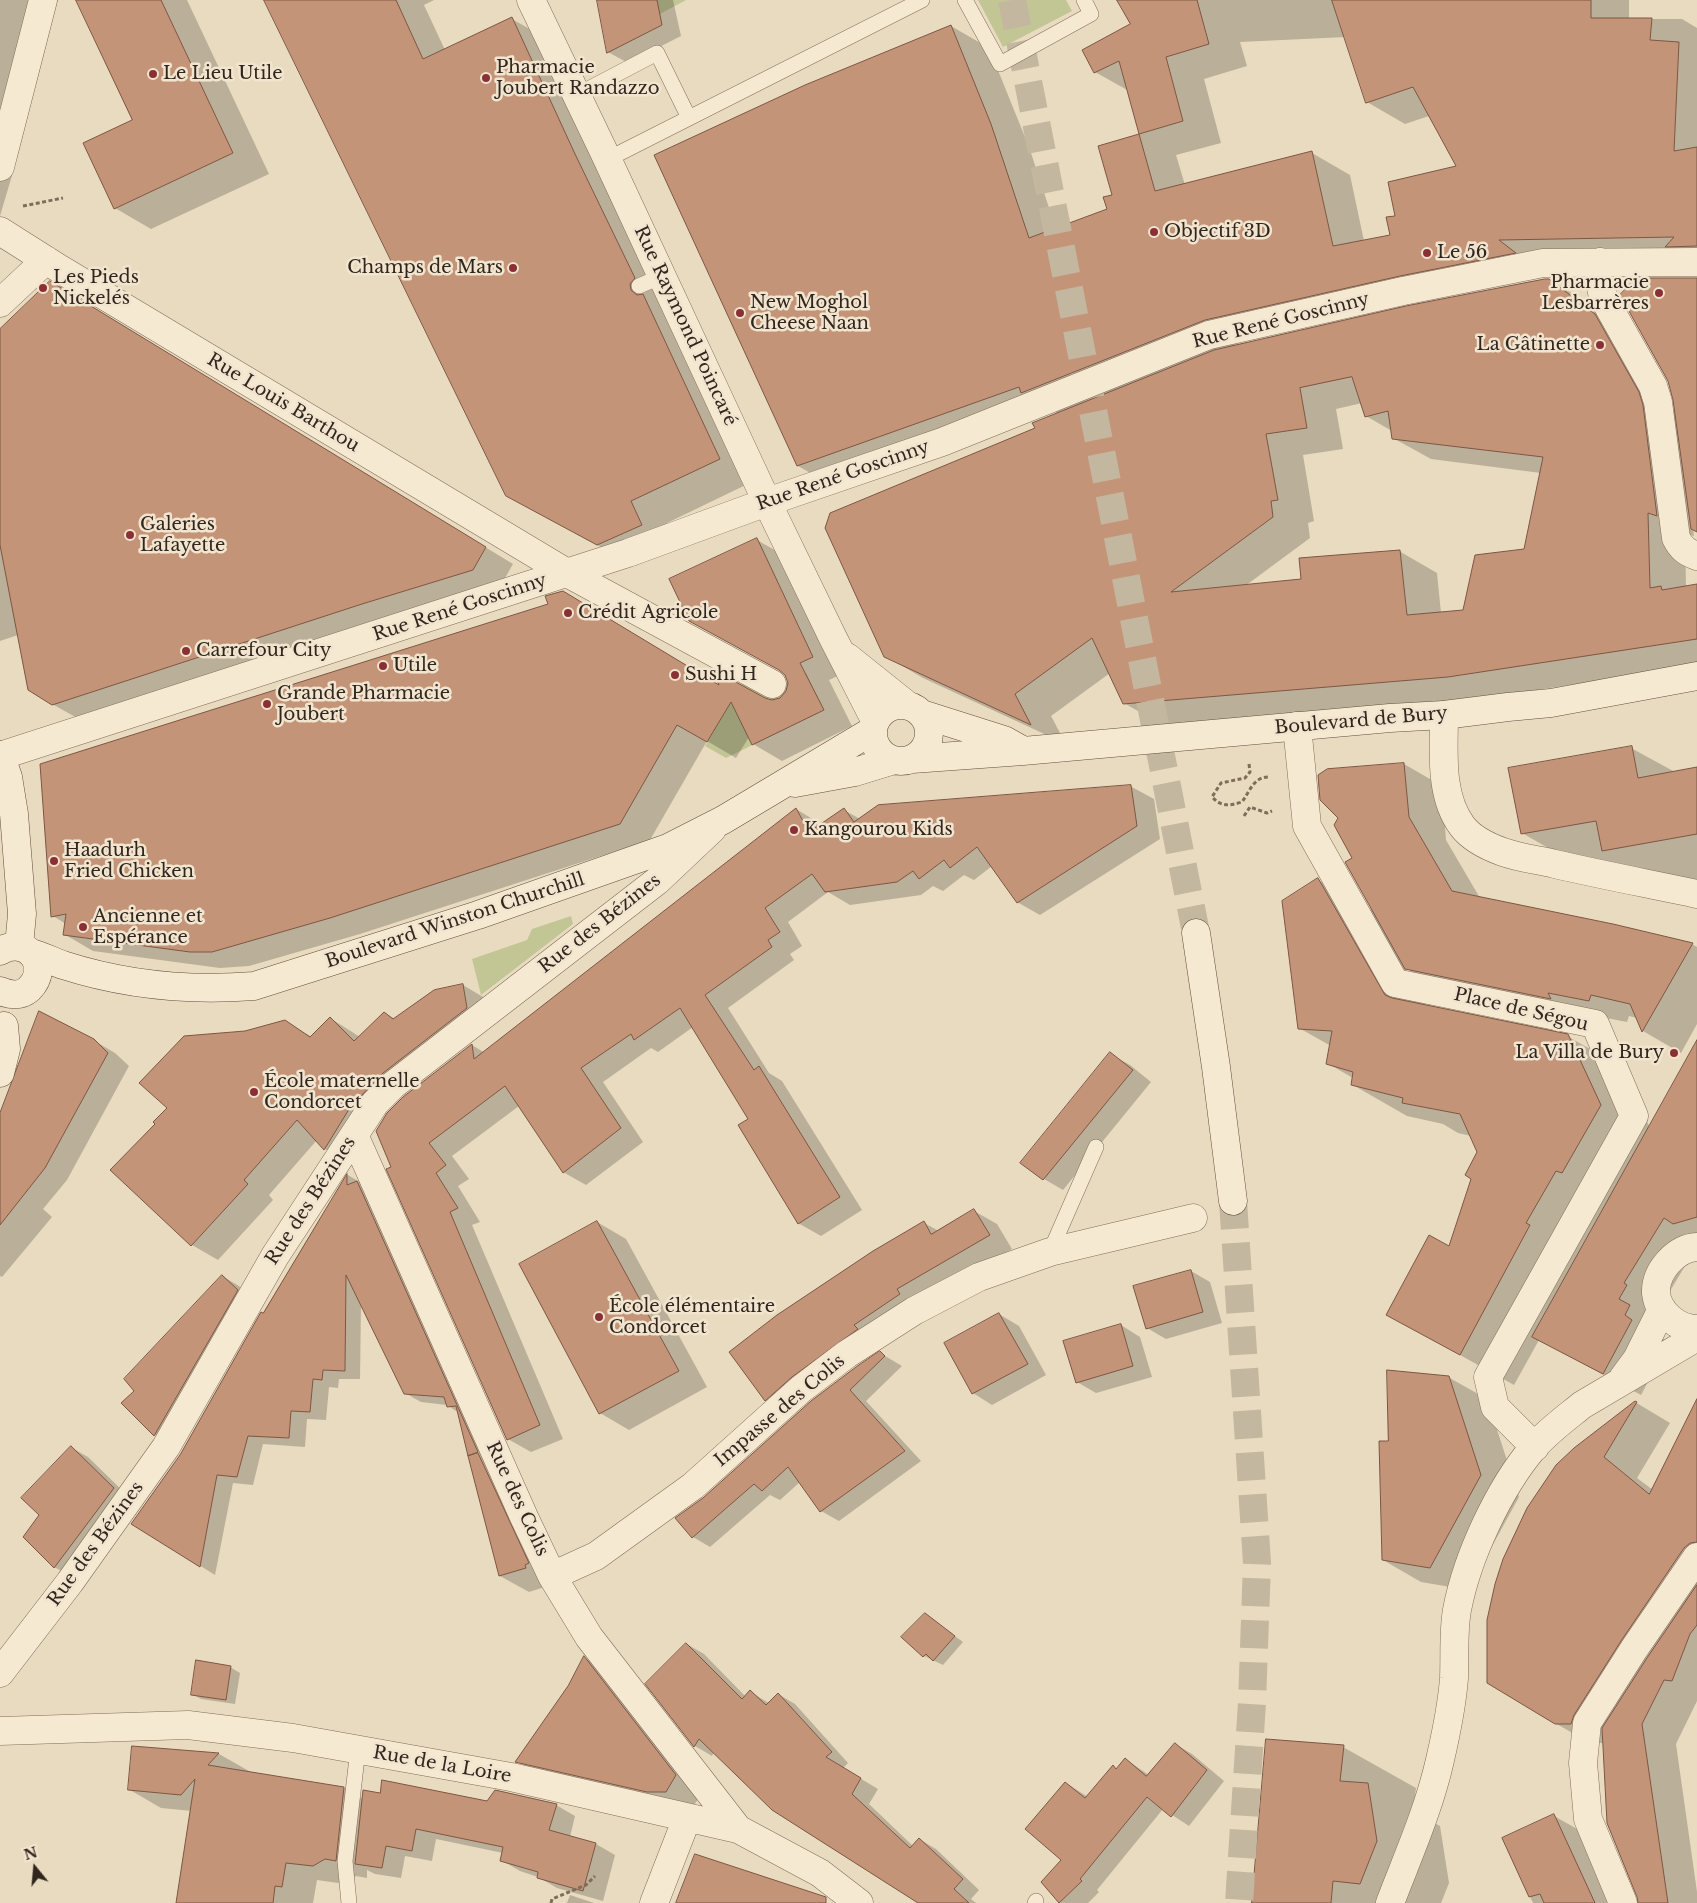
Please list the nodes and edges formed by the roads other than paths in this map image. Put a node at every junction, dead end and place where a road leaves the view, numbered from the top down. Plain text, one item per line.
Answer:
1 (43, 0) edge
2 (531, 0) edge
3 (922, 0) edge
4 (965, 0) edge
5 (1084, 0) edge
6 (577, 94) junction
7 (689, 118) junction
8 (608, 159) junction
9 (0, 167) edge
10 (0, 231) edge
11 (46, 260) junction
12 (1600, 262) junction
13 (1697, 262) edge
14 (0, 302) edge
15 (767, 502) junction
16 (1697, 556) edge
17 (567, 573) junction
18 (840, 651) junction
19 (1697, 676) edge
20 (772, 684) dead end
21 (914, 710) junction
22 (1444, 715) junction
23 (874, 726) junction
24 (1297, 726) junction
25 (1023, 751) junction
26 (0, 756) edge
27 (903, 760) junction
28 (782, 785) junction
29 (723, 820) junction
30 (1697, 894) edge
31 (1196, 933) tunnel mouth
32 (17, 950) edge
33 (112, 978) junction
34 (19, 989) edge
35 (1, 1025) edge
36 (0, 1073) edge
37 (354, 1135) junction
38 (1096, 1147) dead end
39 (1233, 1201) tunnel mouth
40 (1193, 1218) dead end
41 (1697, 1247) edge
42 (1050, 1252) junction
43 (1662, 1309) junction
44 (1697, 1329) edge
45 (1697, 1337) edge
46 (1619, 1383) junction
47 (1535, 1447) junction
48 (1697, 1557) edge
49 (552, 1576) junction
50 (0, 1673) edge
51 (0, 1731) edge
52 (358, 1749) junction
53 (687, 1818) junction
54 (738, 1829) junction
55 (349, 1903) edge
56 (654, 1903) edge
57 (859, 1903) edge
58 (1390, 1903) edge
59 (1623, 1903) edge

1 - 9 street
2 - 6 street, Rue Raymond Poincaré
3 - 7 lane
4 - 5 lane
6 - 7 lane
6 - 8 street, Rue Raymond Poincaré
7 - 8 lane
8 - 15 street, Rue Raymond Poincaré
10 - 11 street, Rue Louis Barthou
11 - 14 street
11 - 17 street, Rue Louis Barthou
12 - 13 street, Rue René Goscinny
12 - 15 street, Rue René Goscinny
12 - 16 street
15 - 17 street, Rue René Goscinny
15 - 18 street, Rue Raymond Poincaré
17 - 20 street, Rue Louis Barthou
17 - 26 street, Rue René Goscinny
18 - 21 street, Rue Raymond Poincaré
18 - 23 street, Rue Raymond Poincaré
19 - 22 street, Boulevard de Bury
21 - 23 street
21 - 25 street
21 - 27 street
22 - 24 street, Boulevard de Bury
22 - 30 street
23 - 27 street
23 - 28 street, Boulevard Winston Churchill
24 - 25 street, Boulevard de Bury
24 - 47 street, Place de Ségou
25 - 27 street, Boulevard de Bury
26 - 32 street
27 - 28 street, Boulevard Winston Churchill
28 - 29 street, Boulevard Winston Churchill
29 - 33 street, Boulevard Winston Churchill
29 - 37 street, Rue des Bézines
31 - 39 street
32 - 33 street, Boulevard Winston Churchill
32 - 34 street
33 - 34 street, Boulevard Winston Churchill
34 - 35 street
35 - 36 street
37 - 49 street, Rue des Colis
37 - 50 street, Rue des Bézines
38 - 42 lane
40 - 42 street, Impasse des Colis
41 - 43 street
42 - 49 street, Impasse des Colis
43 - 44 street
43 - 46 street
45 - 46 street
46 - 47 street
47 - 58 street
48 - 59 street
49 - 54 street, Rue des Colis
51 - 52 street, Rue de la Loire
52 - 53 street, Rue de la Loire
52 - 55 lane
53 - 54 street, Rue de la Loire
53 - 56 street
54 - 57 street, Rue de la Loire

